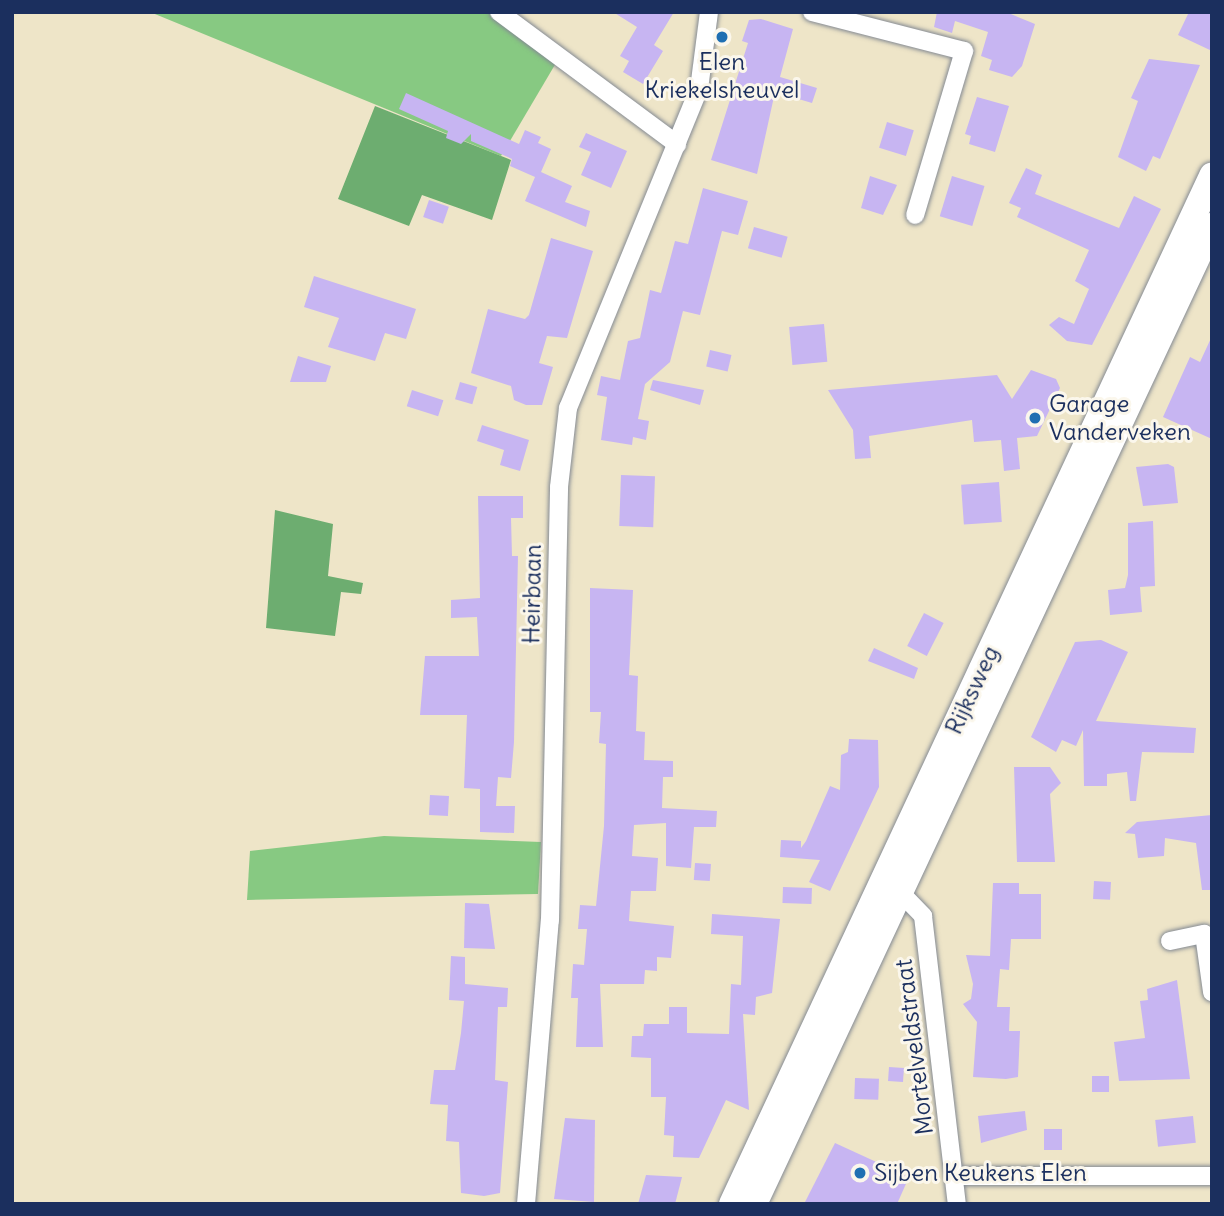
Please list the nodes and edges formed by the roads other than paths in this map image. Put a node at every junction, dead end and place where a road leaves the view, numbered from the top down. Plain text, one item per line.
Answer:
1 (499, 12) edge
2 (709, 12) edge
3 (812, 12) edge
4 (677, 144) junction
5 (1212, 176) edge
6 (915, 215) dead end
7 (1212, 226) edge
8 (901, 893) junction
9 (1170, 941) dead end
10 (1212, 992) edge
11 (954, 1177) junction
12 (1212, 1177) edge
13 (526, 1204) edge
14 (732, 1204) edge
15 (754, 1204) edge
16 (957, 1204) edge

1 - 4 street
2 - 4 street, Heirbaan
3 - 6 street
4 - 13 street, Heirbaan
5 - 14 main road, Rijksweg
7 - 8 main road, Rijksweg
8 - 11 street, Mortelveldstraat
8 - 15 main road, Rijksweg
9 - 10 street
11 - 12 street
11 - 16 street, Mortelveldstraat

